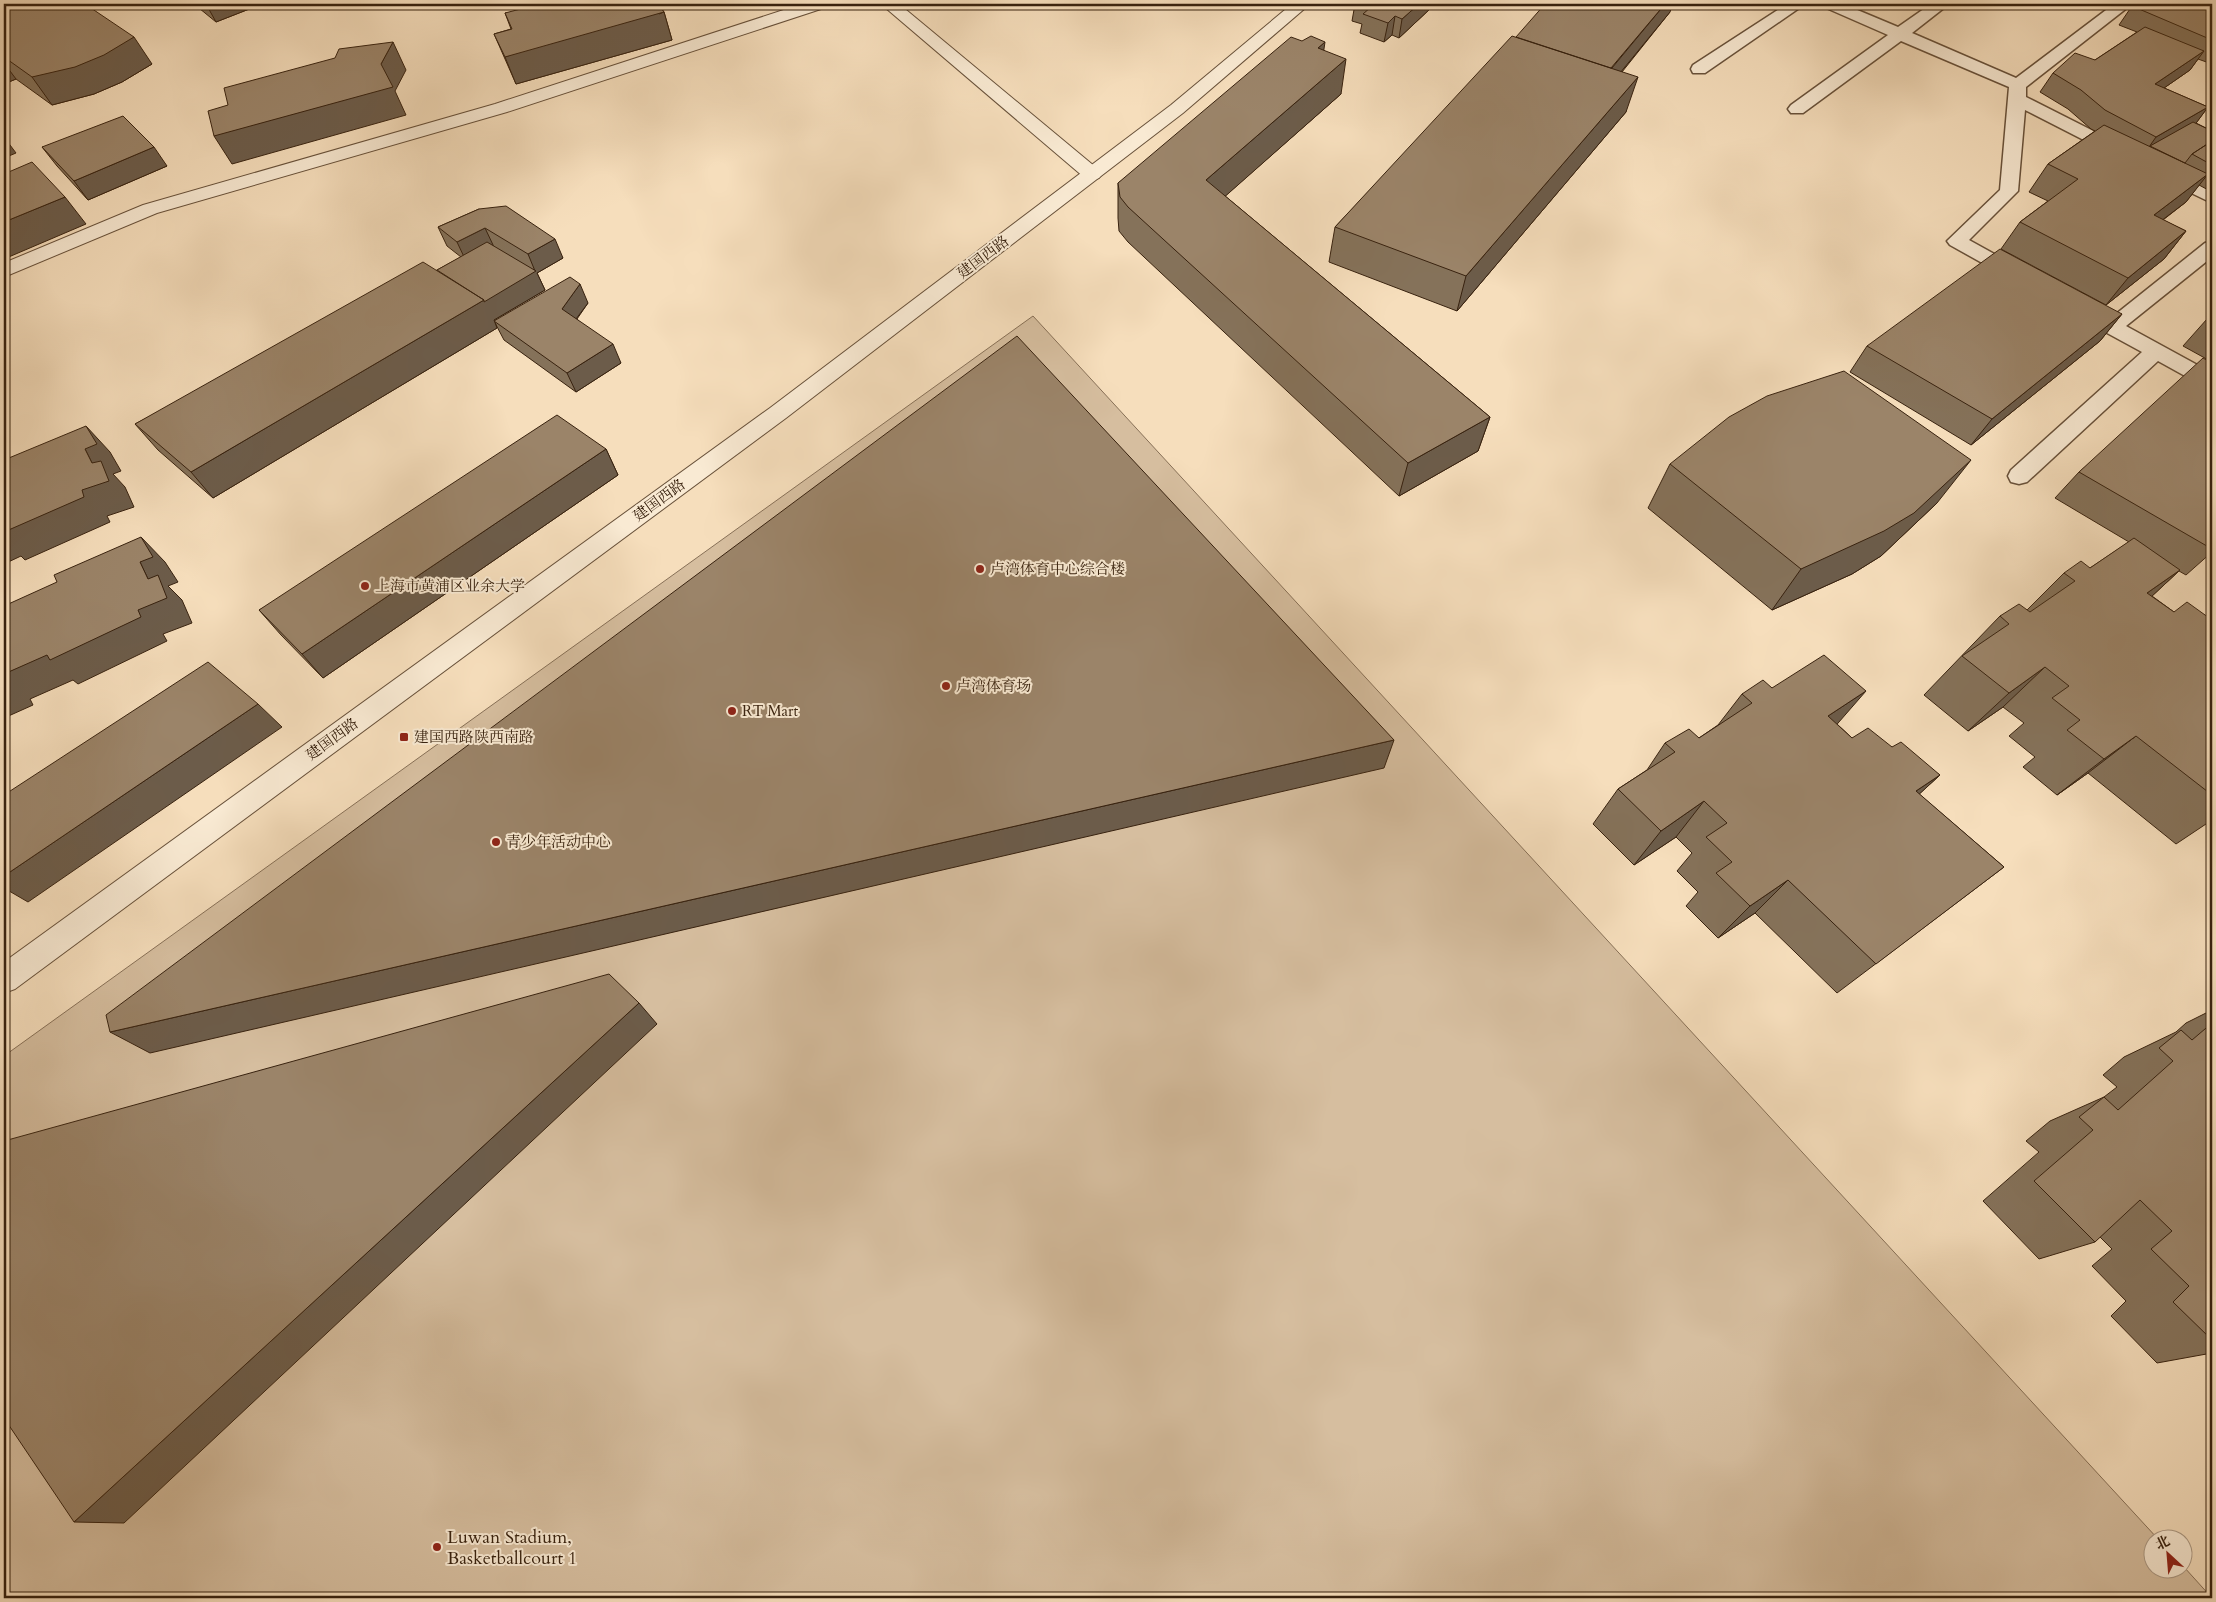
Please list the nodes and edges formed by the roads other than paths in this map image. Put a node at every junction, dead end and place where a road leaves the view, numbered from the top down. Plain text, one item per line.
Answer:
1 (818, 4) edge
2 (889, 4) edge
3 (1302, 4) edge
4 (1797, 4) edge
5 (1830, 4) edge
6 (1941, 4) edge
7 (2124, 4) edge
8 (1900, 33) junction
9 (1699, 69) dead end
10 (2017, 92) junction
11 (1797, 109) dead end
12 (2132, 157) edge
13 (2150, 166) edge
14 (1092, 174) junction
15 (2212, 197) edge
16 (2212, 248) edge
17 (4, 271) edge
18 (2035, 284) edge
19 (2069, 303) edge
20 (2112, 327) junction
21 (2156, 351) junction
22 (2212, 382) edge
23 (2019, 476) dead end
24 (4, 979) edge

1 - 17 street
2 - 14 street
3 - 14 street, 建国西路
4 - 9 lane
5 - 8 lane
6 - 8 lane
7 - 10 lane
8 - 10 lane
8 - 11 lane
10 - 12 lane
10 - 18 lane
13 - 15 lane
14 - 24 street, 建国西路
16 - 20 lane
19 - 20 lane
20 - 21 lane
21 - 22 lane
21 - 23 lane

